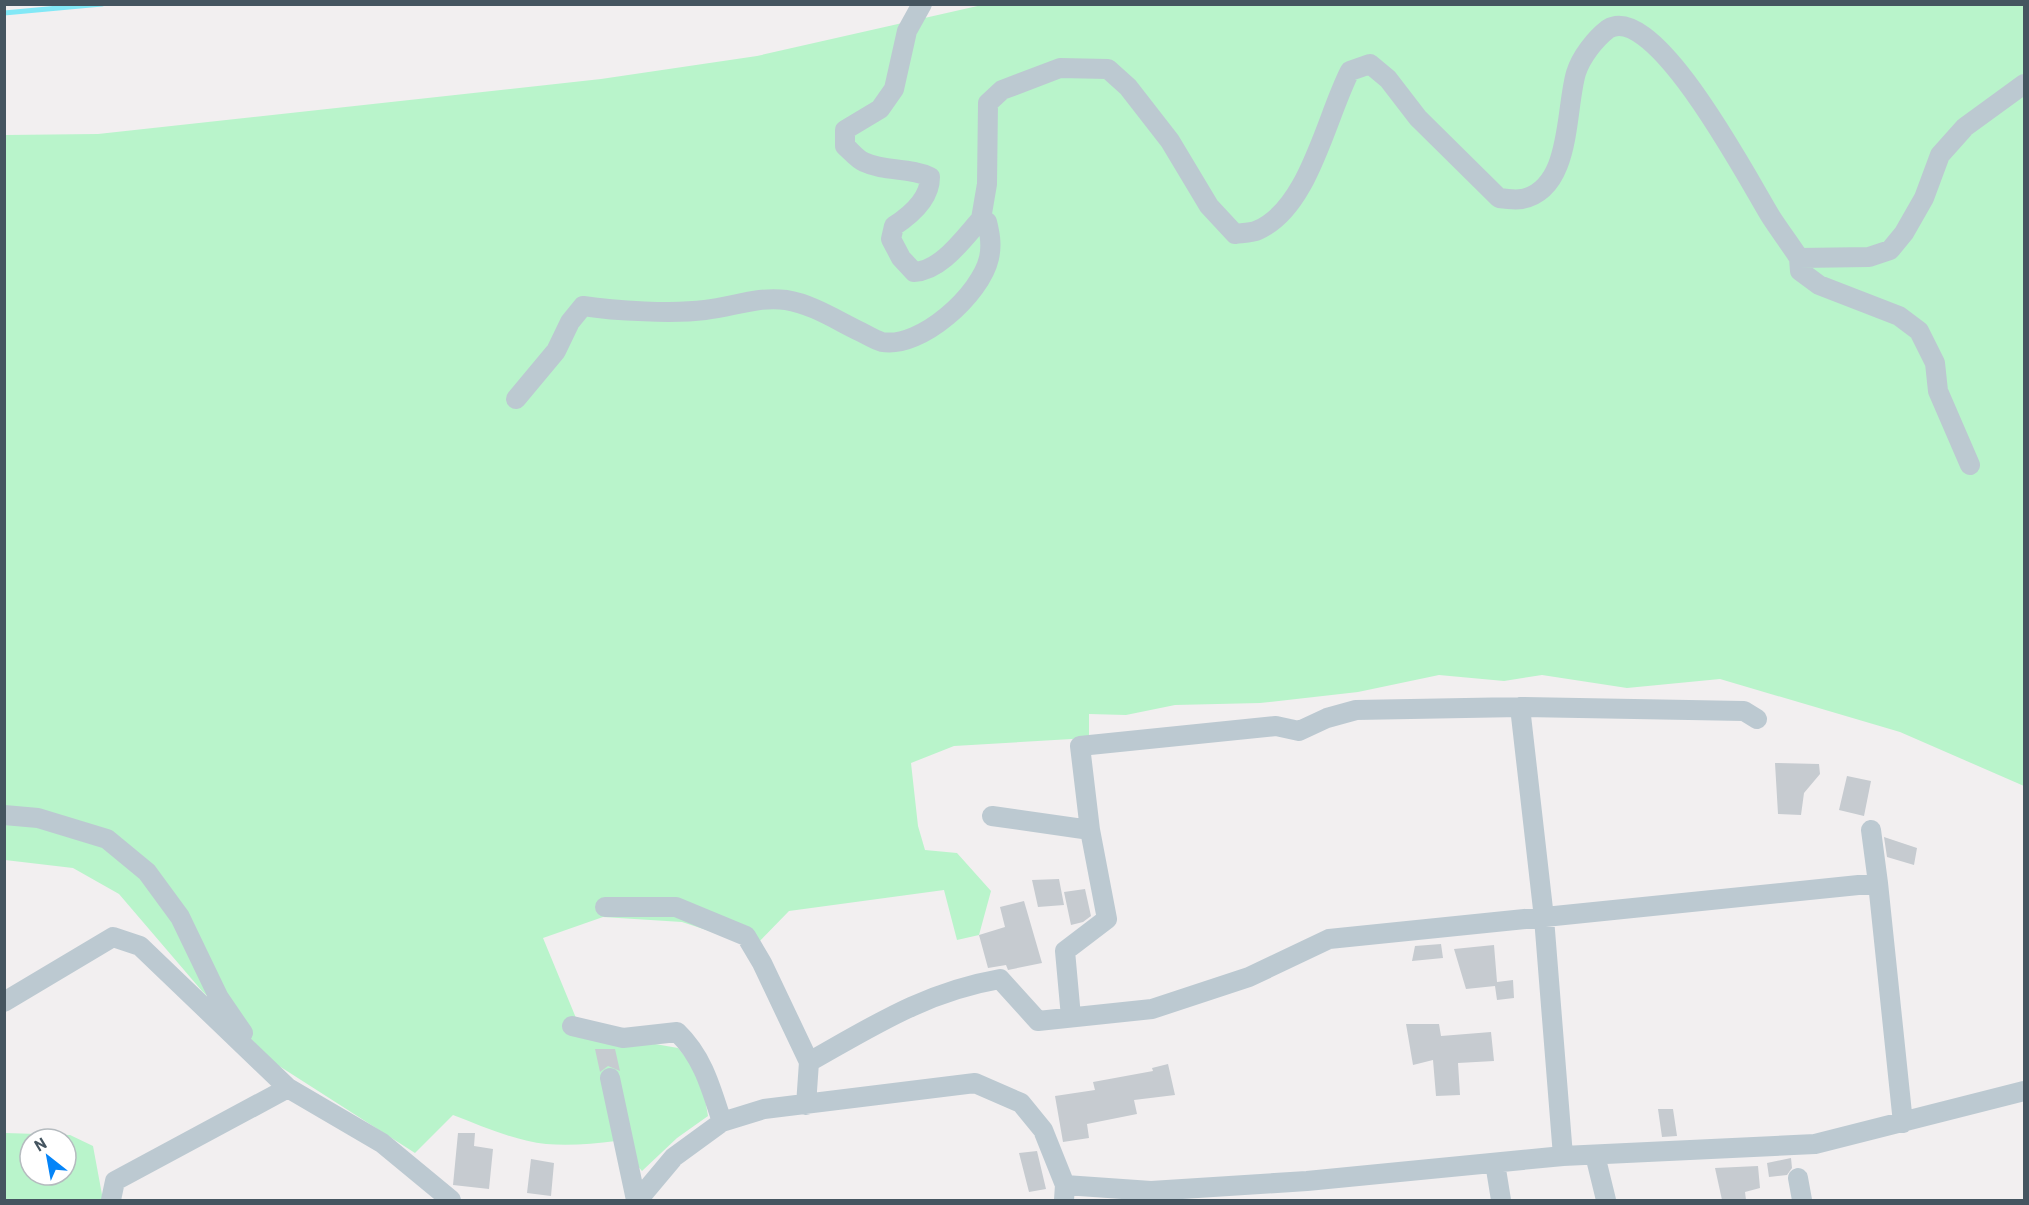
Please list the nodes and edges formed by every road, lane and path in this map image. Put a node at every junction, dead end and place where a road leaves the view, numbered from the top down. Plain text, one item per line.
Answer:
1 (922, 4) edge
2 (2025, 84) edge
3 (981, 219) junction
4 (1799, 258) junction
5 (516, 399) dead end
6 (1970, 465) dead end
7 (1520, 706) junction
8 (1757, 719) dead end
9 (4, 816) edge
10 (992, 816) dead end
11 (1089, 830) junction
12 (1871, 830) dead end
13 (1878, 883) junction
14 (605, 907) dead end
15 (1544, 918) junction
16 (4, 1002) edge
17 (1071, 1017) junction
18 (572, 1026) dead end
19 (809, 1062) junction
20 (269, 1070) junction
21 (610, 1078) dead end
22 (288, 1088) junction
23 (2025, 1091) edge
24 (806, 1105) junction
25 (722, 1122) junction
26 (1903, 1123) junction
27 (1595, 1155) junction
28 (1563, 1156) junction
29 (1495, 1163) junction
30 (1798, 1178) dead end
31 (1065, 1193) edge
32 (111, 1200) edge
33 (451, 1200) edge
34 (637, 1200) edge
35 (1502, 1200) edge
36 (1606, 1200) edge
37 (1802, 1200) edge

1 - 3 street
2 - 4 street
3 - 4 street
3 - 5 street
4 - 6 street
7 - 8 street
7 - 11 street
7 - 15 street
9 - 20 street
10 - 11 street
11 - 17 street
12 - 13 street
13 - 15 street
13 - 26 street
14 - 19 street
15 - 17 street
15 - 28 street
16 - 20 street
17 - 19 street
18 - 25 street
19 - 24 street
20 - 22 street
21 - 34 street
22 - 32 street
22 - 33 street
23 - 26 street
24 - 25 street
24 - 31 street
25 - 34 street
26 - 27 street
27 - 28 street
27 - 36 street
28 - 29 street
29 - 31 street
29 - 35 street
30 - 37 street

